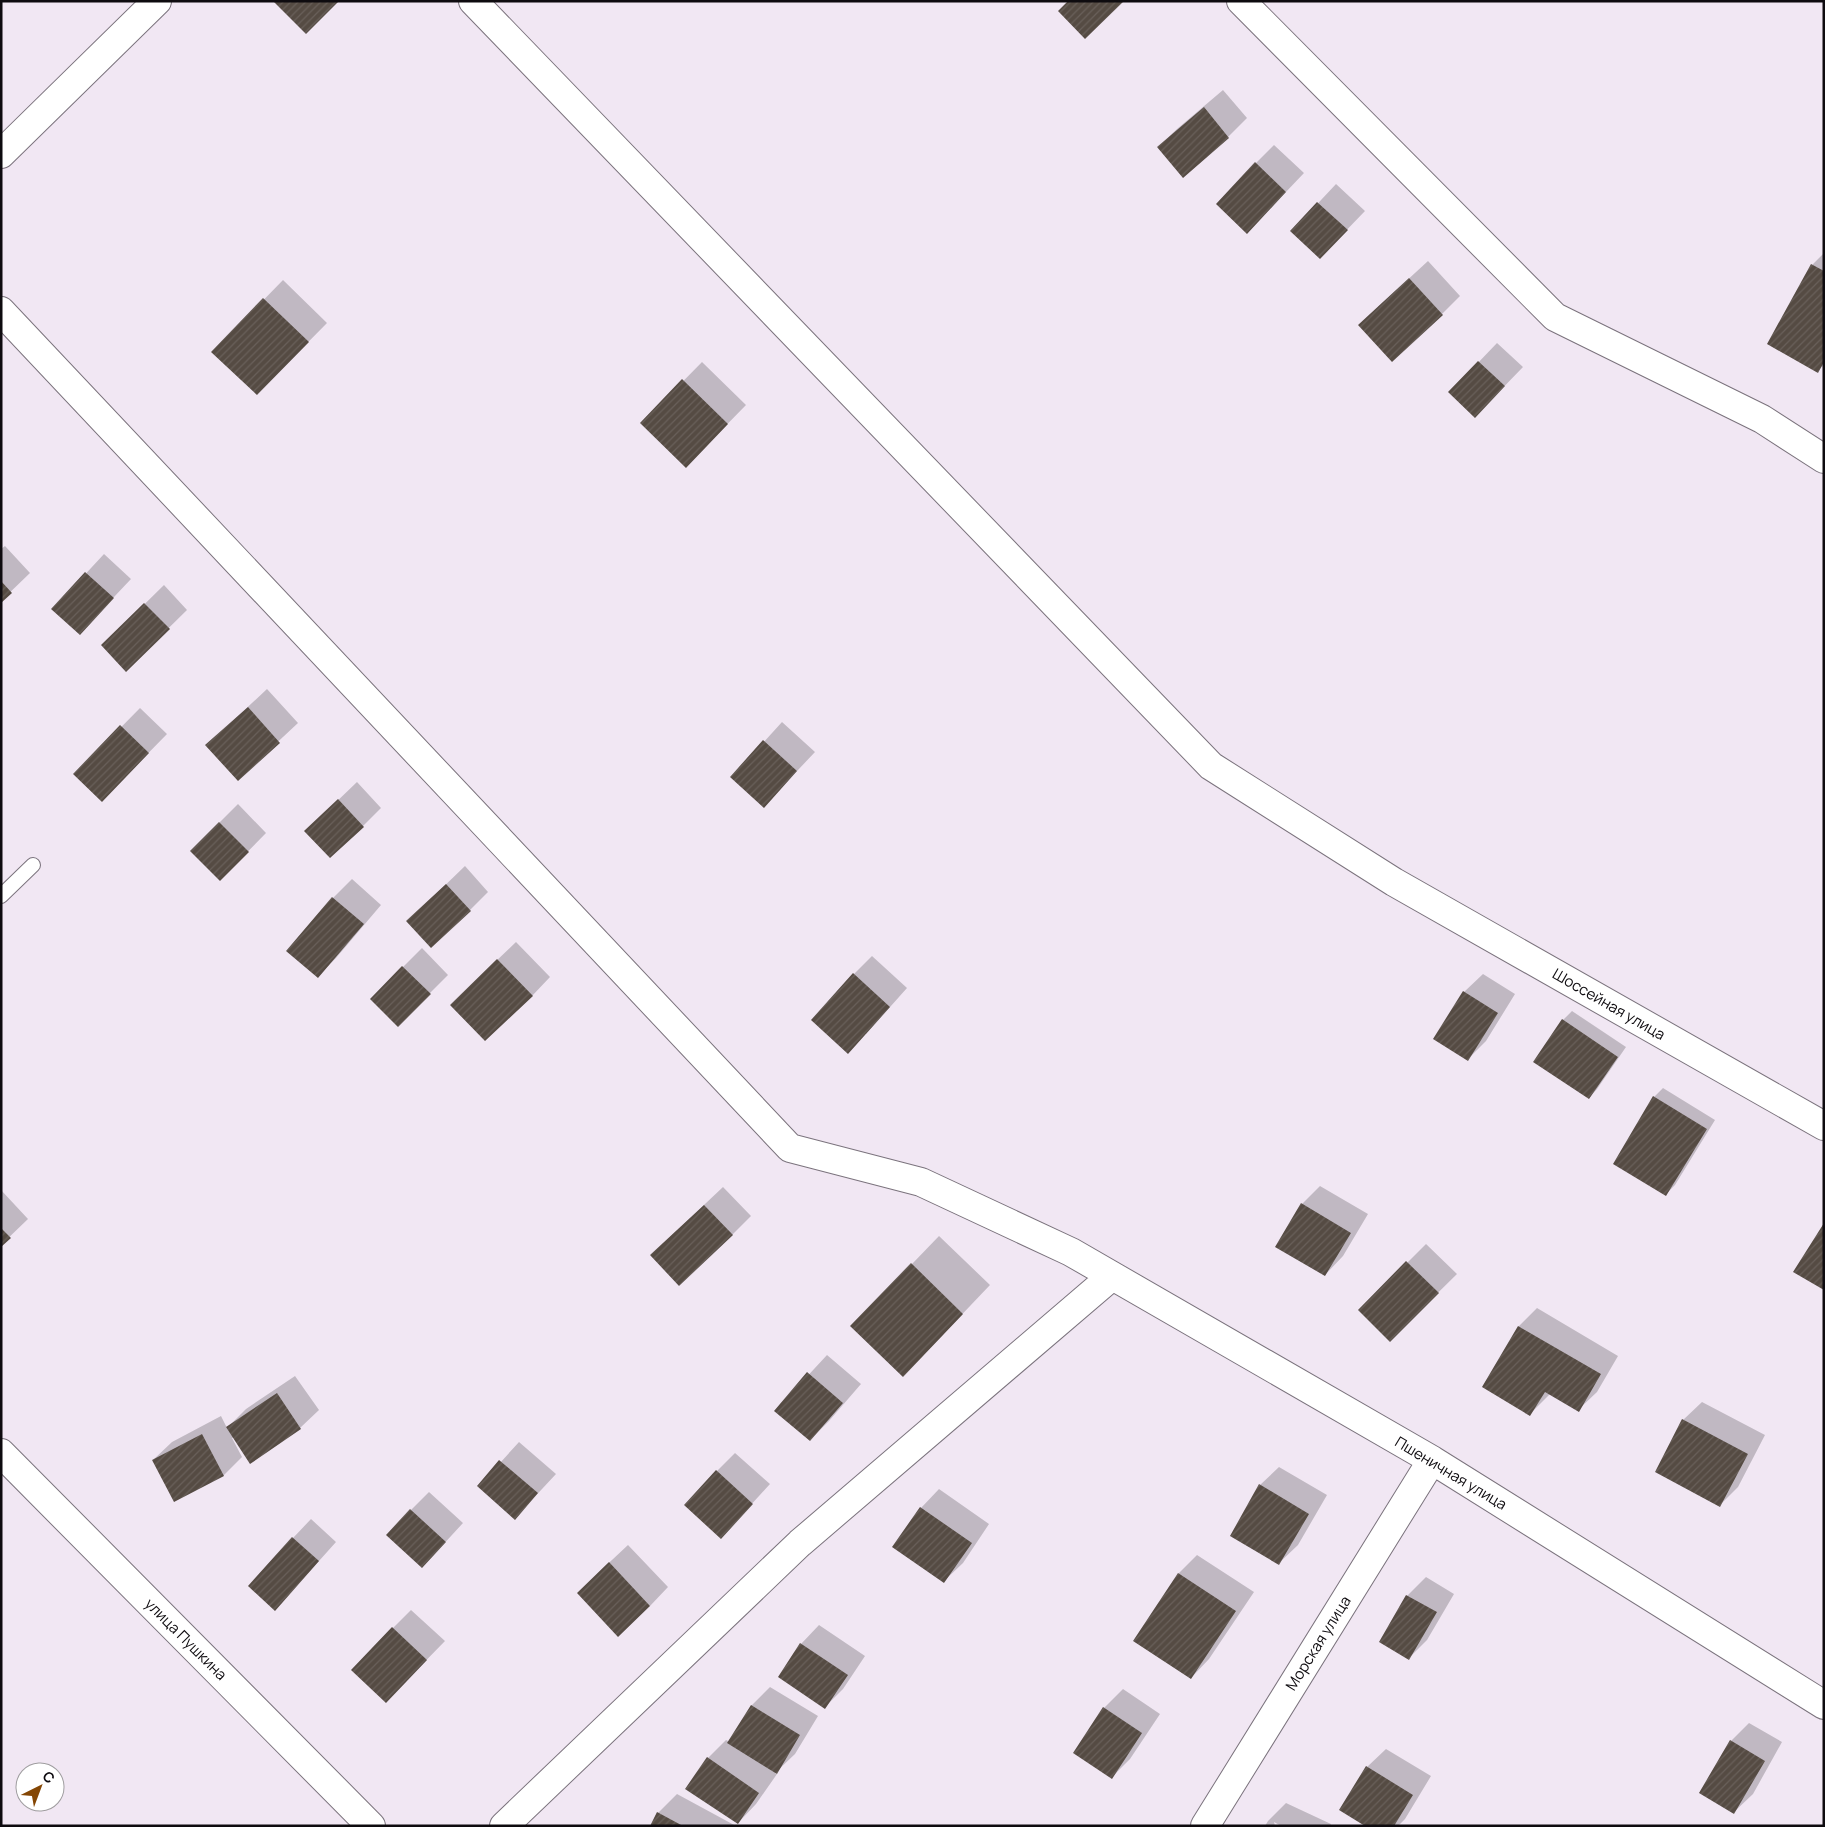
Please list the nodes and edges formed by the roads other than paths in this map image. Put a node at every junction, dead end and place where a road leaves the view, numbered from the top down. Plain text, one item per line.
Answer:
1 (158, 1) edge
2 (473, 1) edge
3 (1241, 1) edge
4 (1, 154) edge
5 (1, 311) edge
6 (1824, 459) edge
7 (33, 864) dead end
8 (1, 896) edge
9 (1824, 1126) edge
10 (1112, 1276) junction
11 (1, 1453) edge
12 (1432, 1460) junction
13 (1824, 1705) edge
14 (371, 1826) edge
15 (504, 1826) edge
16 (1205, 1826) edge

1 - 4 street
2 - 9 street, Шоссейная улица
3 - 6 street
5 - 10 street, Пшеничная улица
7 - 8 lane
10 - 12 street, Пшеничная улица
10 - 15 street
11 - 14 street, улица Пушкина
12 - 13 street, Пшеничная улица
12 - 16 street, Морская улица

